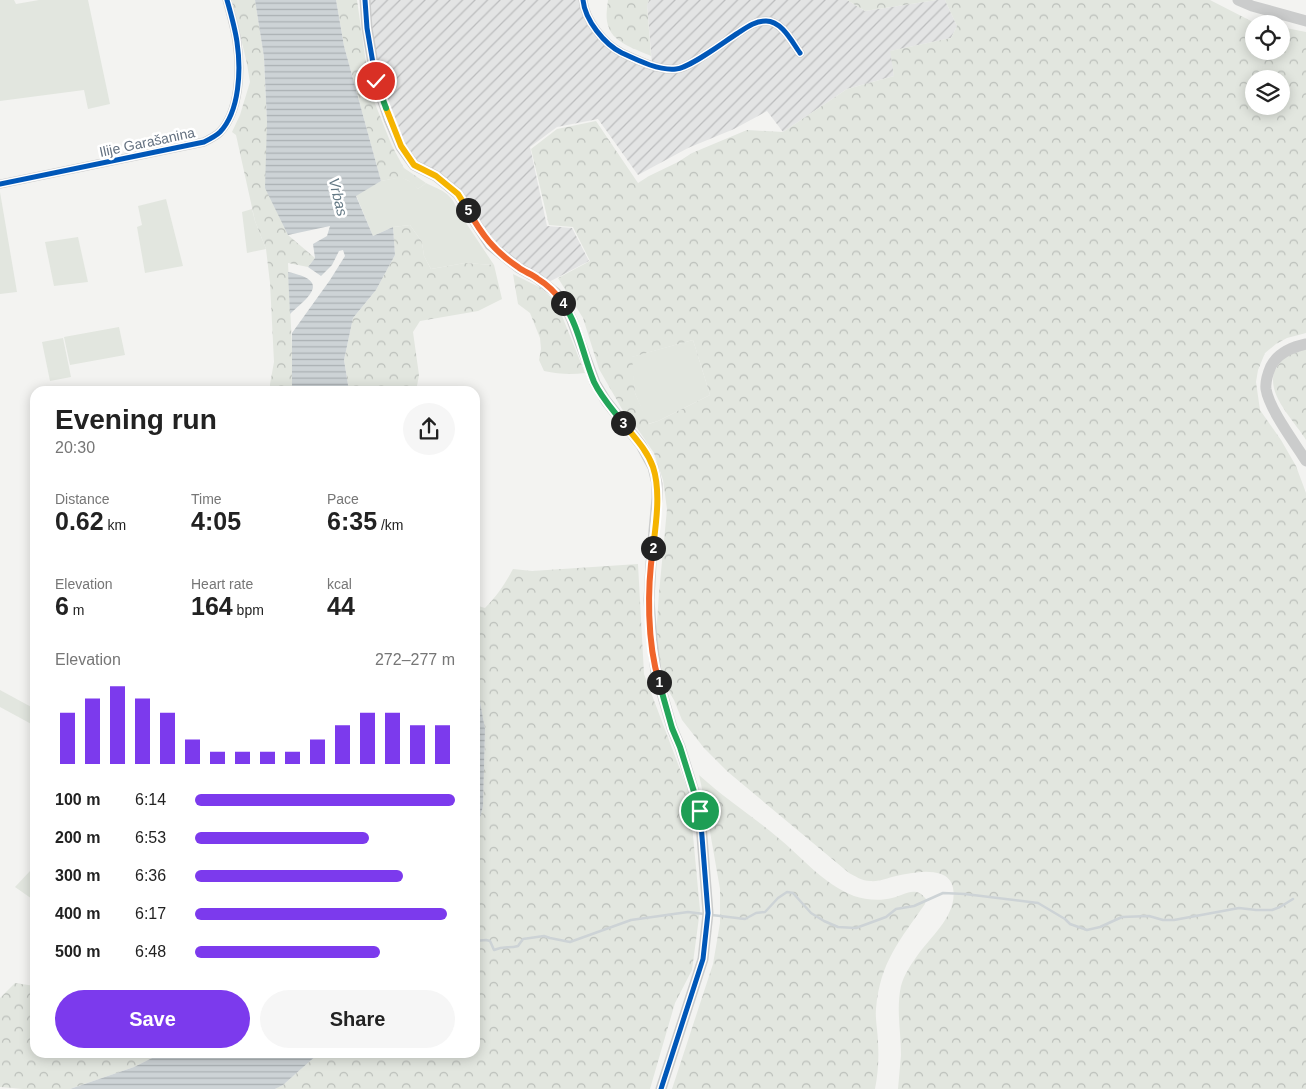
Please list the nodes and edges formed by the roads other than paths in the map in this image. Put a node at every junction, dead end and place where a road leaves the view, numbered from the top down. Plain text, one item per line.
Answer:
1 (227, 0) edge
2 (365, 0) edge
3 (583, 0) edge
4 (1238, 0) edge
5 (1306, 21) edge
6 (800, 53) dead end
7 (0, 184) edge
8 (1306, 344) edge
9 (1306, 461) edge
10 (661, 1089) edge

1 - 7 street, Ilije Garašanina
2 - 10 street
3 - 6 street
4 - 5 street
8 - 9 street

